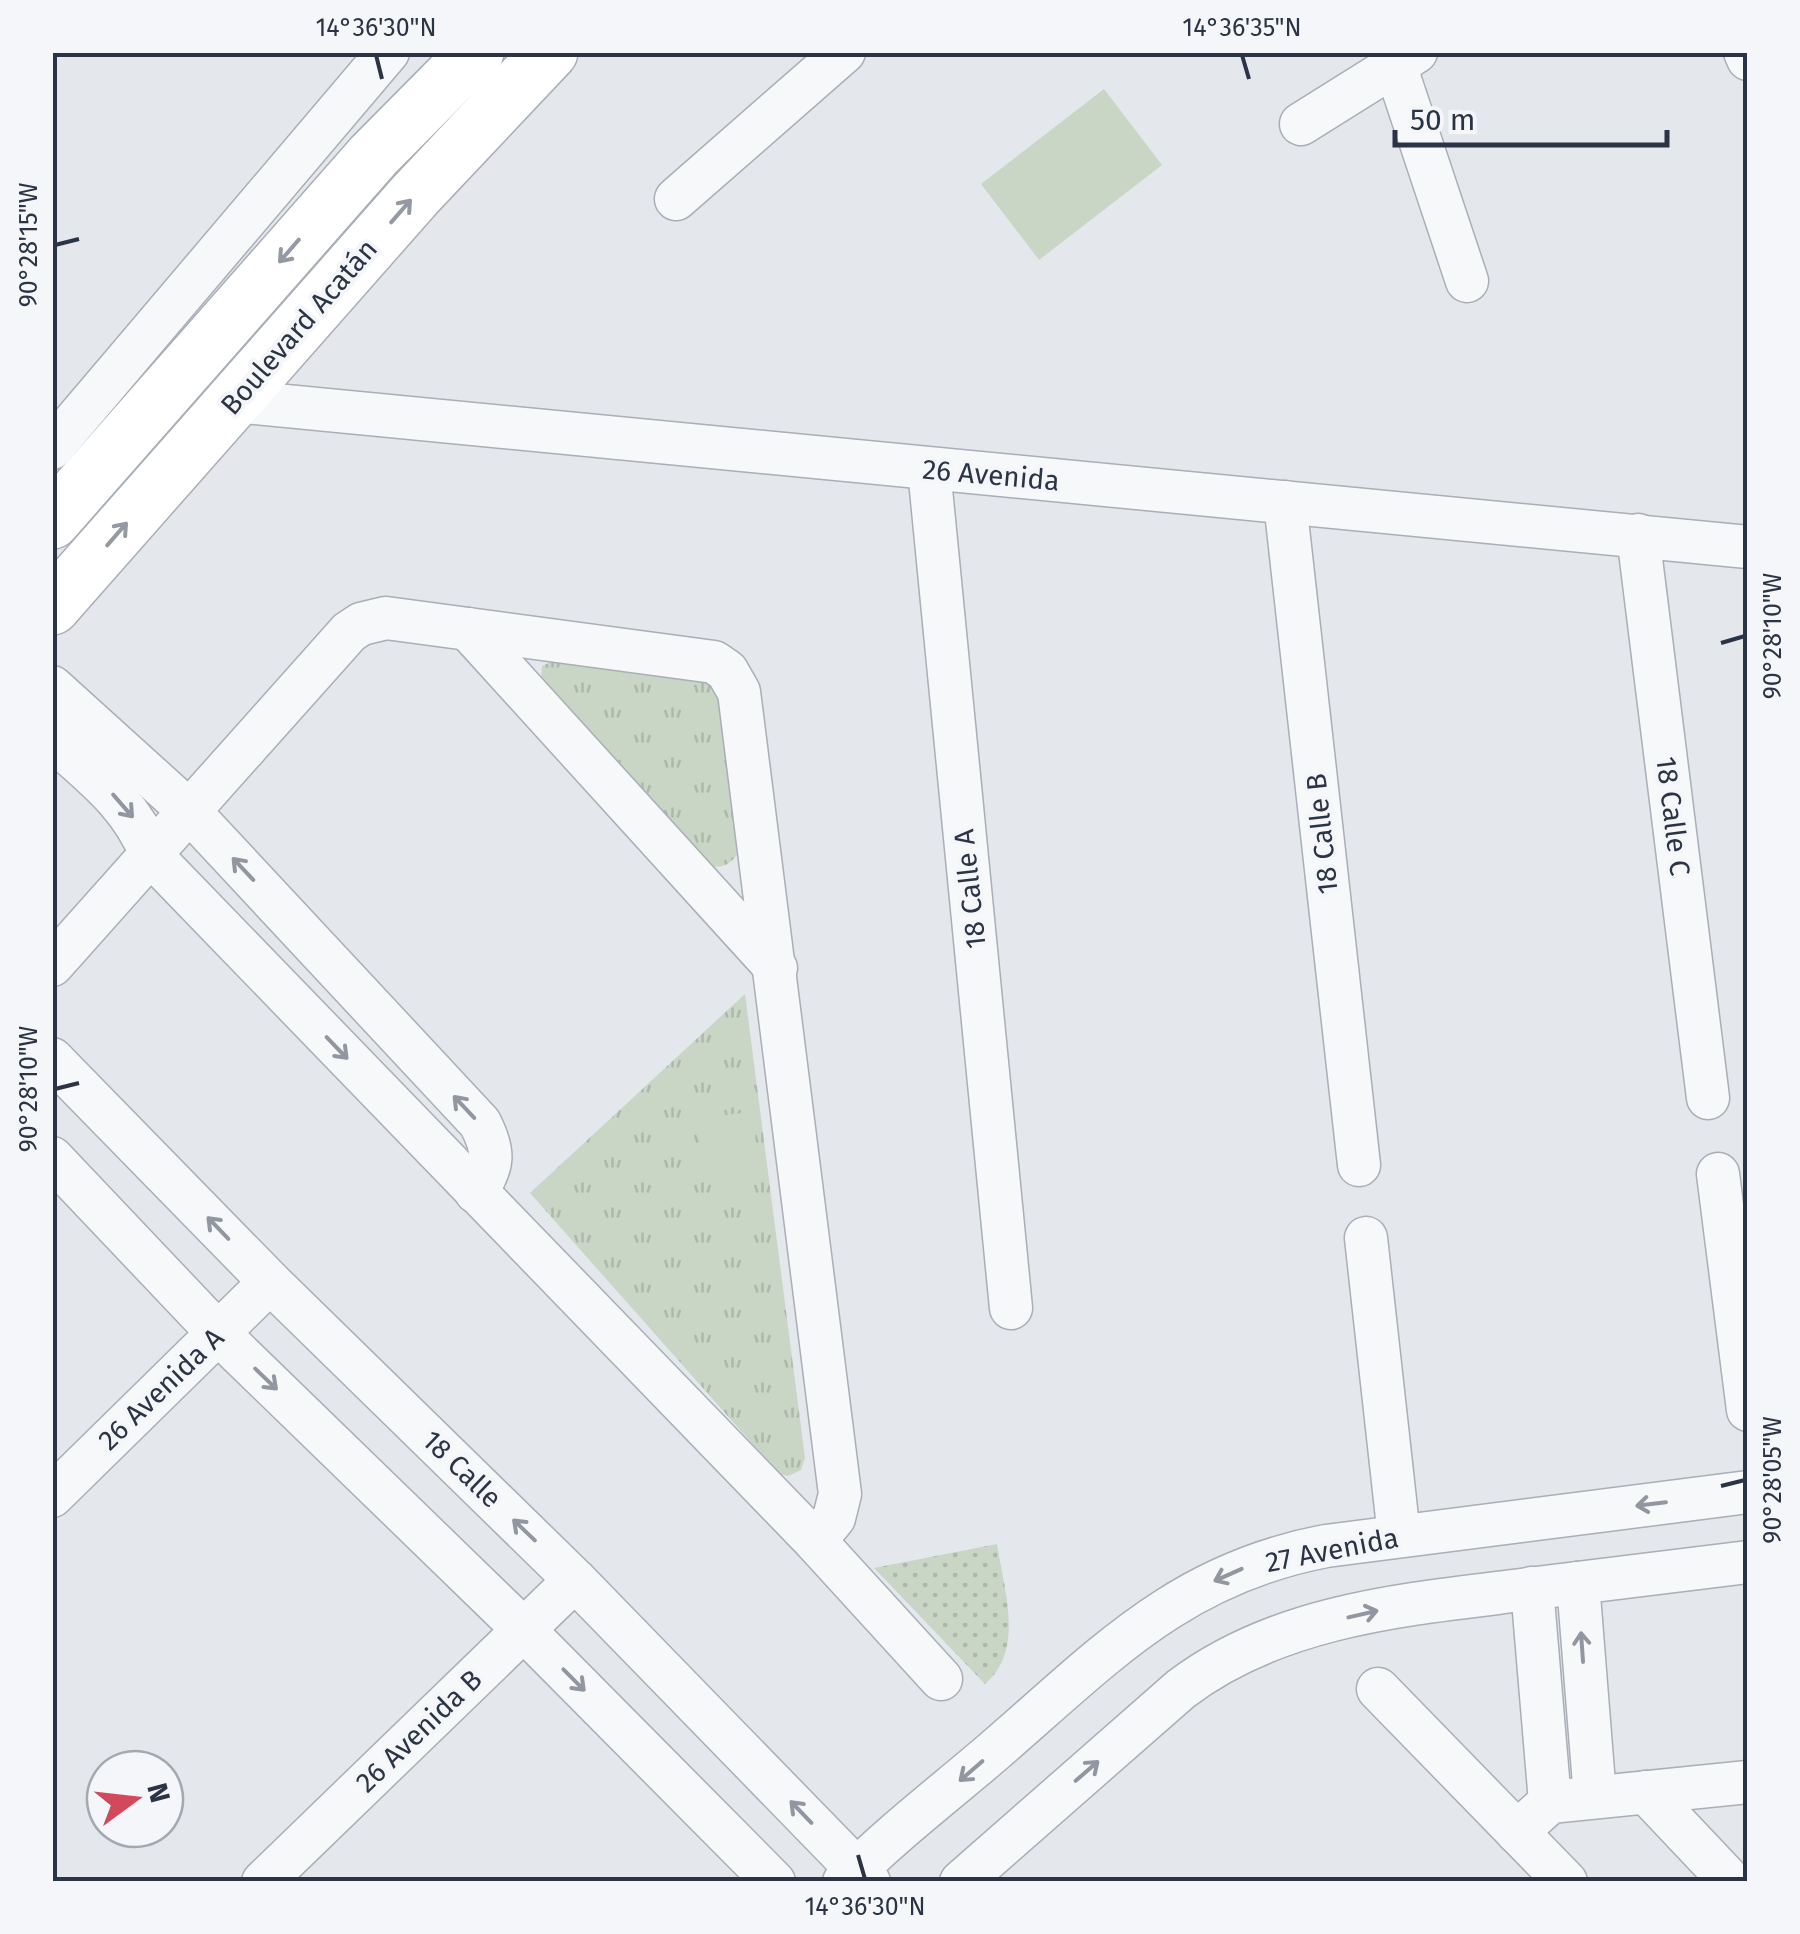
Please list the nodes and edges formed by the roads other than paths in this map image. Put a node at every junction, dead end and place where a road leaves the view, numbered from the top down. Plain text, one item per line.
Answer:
1 (388, 52) edge
2 (476, 52) edge
3 (550, 52) edge
4 (844, 52) edge
5 (1405, 59) edge
6 (1301, 124) dead end
7 (676, 199) dead end
8 (1467, 281) dead end
9 (234, 401) junction
10 (52, 448) edge
11 (929, 469) junction
12 (1285, 502) junction
13 (52, 521) edge
14 (1638, 535) junction
15 (1748, 547) edge
16 (52, 608) edge
17 (468, 629) junction
18 (52, 686) edge
19 (52, 739) edge
20 (189, 811) junction
21 (151, 855) junction
22 (52, 965) edge
23 (776, 968) junction
24 (52, 1059) edge
25 (1708, 1098) dead end
26 (52, 1158) edge
27 (1358, 1165) dead end
28 (1718, 1174) dead end
29 (476, 1192) junction
30 (1366, 1238) dead end
31 (270, 1282) junction
32 (1011, 1308) dead end
33 (218, 1333) junction
34 (1748, 1410) edge
35 (1748, 1492) edge
36 (52, 1496) edge
37 (1400, 1536) junction
38 (815, 1541) junction
39 (1748, 1562) edge
40 (575, 1580) junction
41 (1578, 1583) junction
42 (1532, 1588) junction
43 (524, 1630) junction
44 (941, 1679) dead end
45 (1378, 1689) dead end
46 (1748, 1782) edge
47 (1646, 1792) junction
48 (1595, 1797) junction
49 (1550, 1802) junction
50 (1517, 1832) junction
51 (857, 1877) edge
52 (263, 1882) edge
53 (774, 1882) edge
54 (960, 1882) edge
55 (1566, 1882) edge
56 (1731, 1882) edge

1 - 10 street
2 -> 13 main road, Boulevard Acatán
9 -> 3 main road, Boulevard Acatán
4 - 7 street
5 - 6 street
5 - 8 street
9 - 11 street, 26 Avenida
16 -> 9 main road, Boulevard Acatán
11 - 12 street, 26 Avenida
11 - 32 street, 18 Calle A
12 - 14 street, 26 Avenida
12 - 27 street, 18 Calle B
14 - 15 street, 26 Avenida
14 - 25 street, 18 Calle C
17 - 20 street
17 - 23 street
17 - 23 street
18 - 20 street
19 -> 21 street
20 - 21 street
29 -> 20 street
21 - 22 street
21 -> 29 street
23 - 38 street
31 -> 24 street, 18 Calle
26 - 33 street
28 - 34 street
29 - 38 street
30 - 37 street
31 - 33 street, 26 Avenida A
40 -> 31 street, 18 Calle
33 - 36 street, 26 Avenida A
33 -> 43 street
35 -> 37 street, 27 Avenida
37 -> 51 street, 27 Avenida
38 - 44 street
39 - 41 street
40 - 43 street, 26 Avenida B
51 -> 40 street, 18 Calle
41 - 42 street
48 -> 41 street
42 - 49 street
54 -> 42 street
43 - 52 street, 26 Avenida B
43 -> 53 street
45 - 50 street
46 - 47 street
47 - 48 street
47 - 56 street
48 - 49 street
49 - 50 street
50 - 55 street

